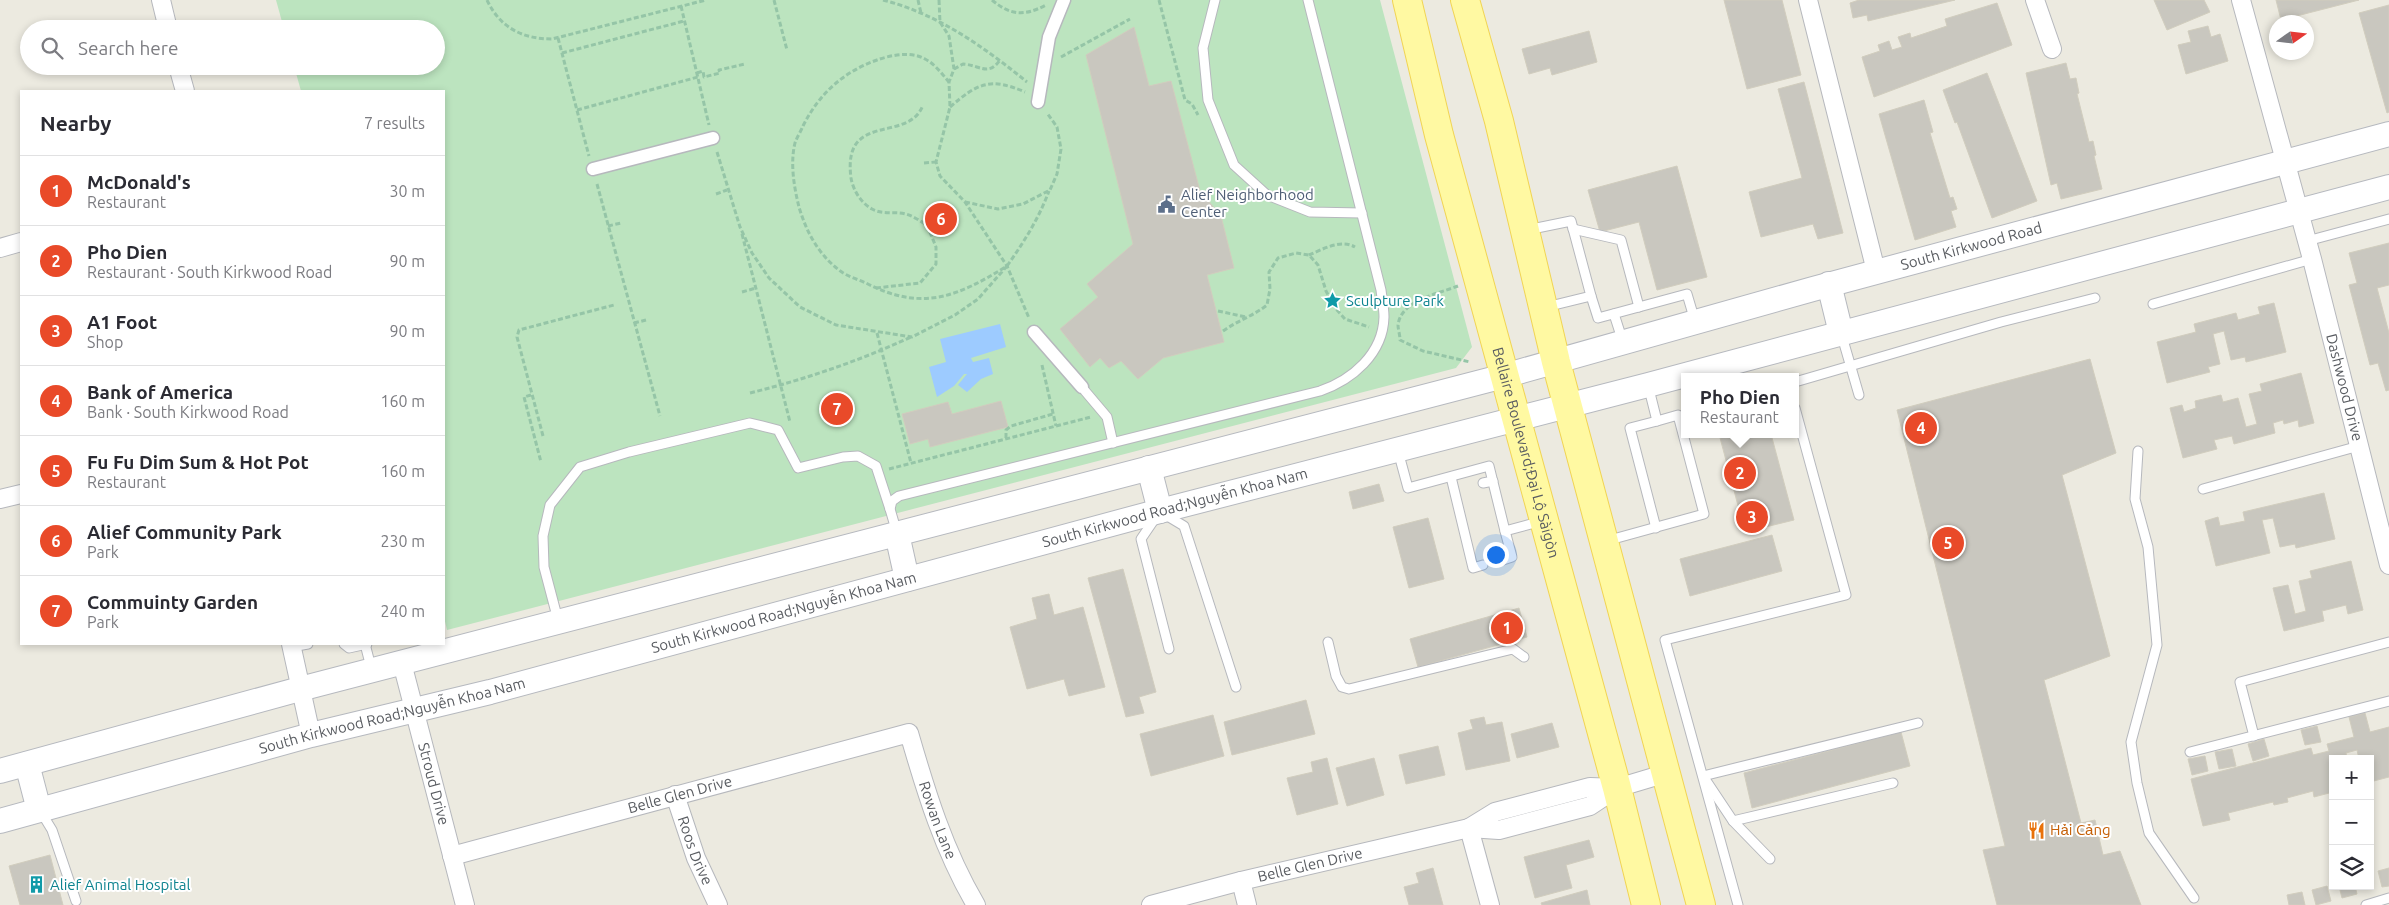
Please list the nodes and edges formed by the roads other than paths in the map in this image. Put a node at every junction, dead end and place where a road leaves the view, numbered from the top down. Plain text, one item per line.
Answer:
1 (161, 0) edge
2 (1064, 0) edge
3 (1215, 0) edge
4 (1308, 0) edge
5 (1407, 0) edge
6 (1464, 0) edge
7 (1808, 0) edge
8 (2035, 0) edge
9 (2241, 0) edge
10 (166, 20) edge
11 (2052, 49) dead end
12 (181, 75) edge
13 (185, 90) edge
14 (1039, 97) road end
15 (2389, 134) edge
16 (713, 138) road end
17 (2285, 163) junction
18 (593, 169) road end
19 (2389, 187) edge
20 (2298, 211) junction
21 (1362, 213) junction
22 (2389, 219) edge
23 (1573, 229) junction
24 (1525, 231) junction
25 (2307, 241) junction
26 (20, 242) edge
27 (0, 248) edge
28 (2312, 258) junction
29 (1876, 271) junction
30 (1828, 284) junction
31 (1591, 296) junction
32 (2095, 298) dead end
33 (2153, 304) dead end
34 (1639, 307) junction
35 (1543, 308) junction
36 (1614, 314) junction
37 (1695, 322) junction
38 (1034, 332) road end
39 (1841, 333) junction
40 (1622, 342) junction
41 (1556, 362) junction
42 (1850, 366) junction
43 (1693, 373) edge
44 (1504, 376) junction
45 (1681, 376) edge
46 (1799, 381) edge
47 (1648, 385) junction
48 (1083, 389) joint
49 (1859, 395) dead end
50 (1567, 405) junction
51 (1515, 418) junction
52 (1658, 421) junction
53 (1799, 423) edge
54 (1681, 426) edge
55 (1684, 438) edge
56 (1113, 443) junction
57 (2359, 446) junction
58 (1398, 449) junction
59 (2138, 451) dead end
60 (1149, 468) junction
61 (1451, 477) junction
62 (1493, 481) junction
63 (1483, 484) dead end
64 (2203, 489) dead end
65 (20, 494) edge
66 (0, 499) edge
67 (890, 509) junction
68 (1160, 510) junction
69 (1544, 520) junction
70 (1656, 528) junction
71 (1505, 531) junction
72 (897, 534) junction
73 (1603, 542) junction
74 (1503, 560) dead end
75 (1483, 565) dead end
76 (2389, 565) edge
77 (907, 579) junction
78 (559, 622) junction
79 (1328, 642) dead end
80 (2389, 642) edge
81 (297, 645) edge
82 (345, 645) edge
83 (362, 645) edge
84 (366, 645) edge
85 (1169, 649) dead end
86 (1524, 658) dead end
87 (402, 663) junction
88 (372, 671) junction
89 (1236, 687) dead end
90 (300, 689) junction
91 (2389, 701) edge
92 (413, 709) junction
93 (1918, 723) dead end
94 (909, 733) joint
95 (312, 735) junction
96 (2254, 736) junction
97 (2190, 752) dead end
98 (27, 764) junction
99 (0, 771) edge
100 (1667, 773) junction
101 (1703, 776) junction
102 (1893, 783) dead end
103 (1617, 788) junction
104 (675, 796) junction
105 (39, 810) junction
106 (0, 821) edge
107 (1733, 821) junction
108 (1469, 828) junction
109 (452, 856) junction
110 (1770, 859) dead end
111 (1241, 881) junction
112 (2194, 898) dead end
113 (2389, 898) edge
114 (76, 901) dead end
115 (465, 905) edge
116 (718, 905) edge
117 (976, 905) edge
118 (1151, 905) edge
119 (1247, 905) edge
120 (1490, 905) edge
121 (1646, 905) edge
122 (1701, 905) edge
123 (1738, 905) edge
124 (2366, 905) edge

1 - 10 street
2 - 14 street
3 - 21 lane
4 - 21 lane
5 - 44 main road, Bellaire Boulevard;Đại Lộ Sàigòn
6 - 24 main road
7 - 29 street
8 - 11 street
9 - 17 street, Dashwood Drive
12 - 13 street
15 - 17 main road, South Kirkwood Road
16 - 18 street
17 - 20 street, Dashwood Drive
17 - 29 main road, South Kirkwood Road
19 - 20 main road
20 - 25 street, Dashwood Drive
20 - 39 main road
21 - 56 lane
22 - 25 lane
23 - 24 lane
23 - 31 lane
23 - 34 lane
24 - 35 main road
25 - 28 street, Dashwood Drive
26 - 27 street
28 - 33 lane
28 - 57 street, Dashwood Drive
29 - 30 main road, South Kirkwood Road
30 - 37 main road, South Kirkwood Road
30 - 39 main road
31 - 35 lane
31 - 36 lane
32 - 42 lane
34 - 36 lane
34 - 37 lane
35 - 41 main road
36 - 40 lane
37 - 40 main road, South Kirkwood Road
38 - 48 street
39 - 42 lane
39 - 43 main road
40 - 41 main road, South Kirkwood Road
41 - 44 main road
41 - 50 main road
42 - 46 lane
42 - 49 lane
44 - 51 main road, Bellaire Boulevard;Đại Lộ Sàigòn
44 - 60 main road
45 - 47 main road
47 - 50 main road
47 - 52 lane
48 - 56 lane
50 - 51 main road, South Kirkwood Road;Nguyễn Khoa Nam
50 - 73 main road
51 - 58 main road, South Kirkwood Road;Nguyễn Khoa Nam
51 - 69 main road, Bellaire Boulevard;Đại Lộ Sàigòn
52 - 54 lane
52 - 70 lane
53 - 101 lane
55 - 70 lane
56 - 67 lane
57 - 64 lane
57 - 76 street, Dashwood Drive
58 - 61 lane
58 - 68 main road, South Kirkwood Road;Nguyễn Khoa Nam
59 - 112 lane
60 - 68 main road
60 - 72 main road
61 - 62 lane
61 - 75 lane
62 - 63 lane
62 - 71 lane
65 - 66 street
67 - 72 lane
67 - 78 lane
68 - 77 main road, South Kirkwood Road;Nguyễn Khoa Nam
68 - 85 lane
68 - 89 lane
69 - 71 lane
69 - 103 main road, Bellaire Boulevard;Đại Lộ Sàigòn
70 - 73 lane
71 - 74 lane
72 - 77 main road
72 - 78 main road
73 - 100 main road
77 - 92 main road, South Kirkwood Road;Nguyễn Khoa Nam
78 - 87 main road
79 - 86 lane
80 - 96 lane
81 - 90 street
82 - 83 lane
84 - 88 lane
87 - 88 main road
87 - 92 street, Stroud Drive
88 - 90 main road
90 - 95 street
90 - 98 main road
91 - 96 lane
92 - 95 main road, South Kirkwood Road;Nguyễn Khoa Nam
92 - 109 street, Stroud Drive
93 - 101 lane
94 - 104 street, Belle Glen Drive
94 - 117 street, Rowan Lane
95 - 105 main road, South Kirkwood Road;Nguyễn Khoa Nam
96 - 97 lane
98 - 99 main road
98 - 105 main road
100 - 103 street, Belle Glen Drive
100 - 122 main road
101 - 107 lane
101 - 123 lane
102 - 107 lane
103 - 108 street, Belle Glen Drive
103 - 121 main road, Bellaire Boulevard;Đại Lộ Sàigòn
104 - 109 street, Belle Glen Drive
104 - 116 street, Roos Drive
105 - 106 main road, South Kirkwood Road;Nguyễn Khoa Nam
105 - 114 lane
107 - 110 lane
108 - 111 street, Belle Glen Drive
108 - 120 street
109 - 115 street, Stroud Drive
111 - 118 street, Belle Glen Drive
111 - 119 street
113 - 124 lane

